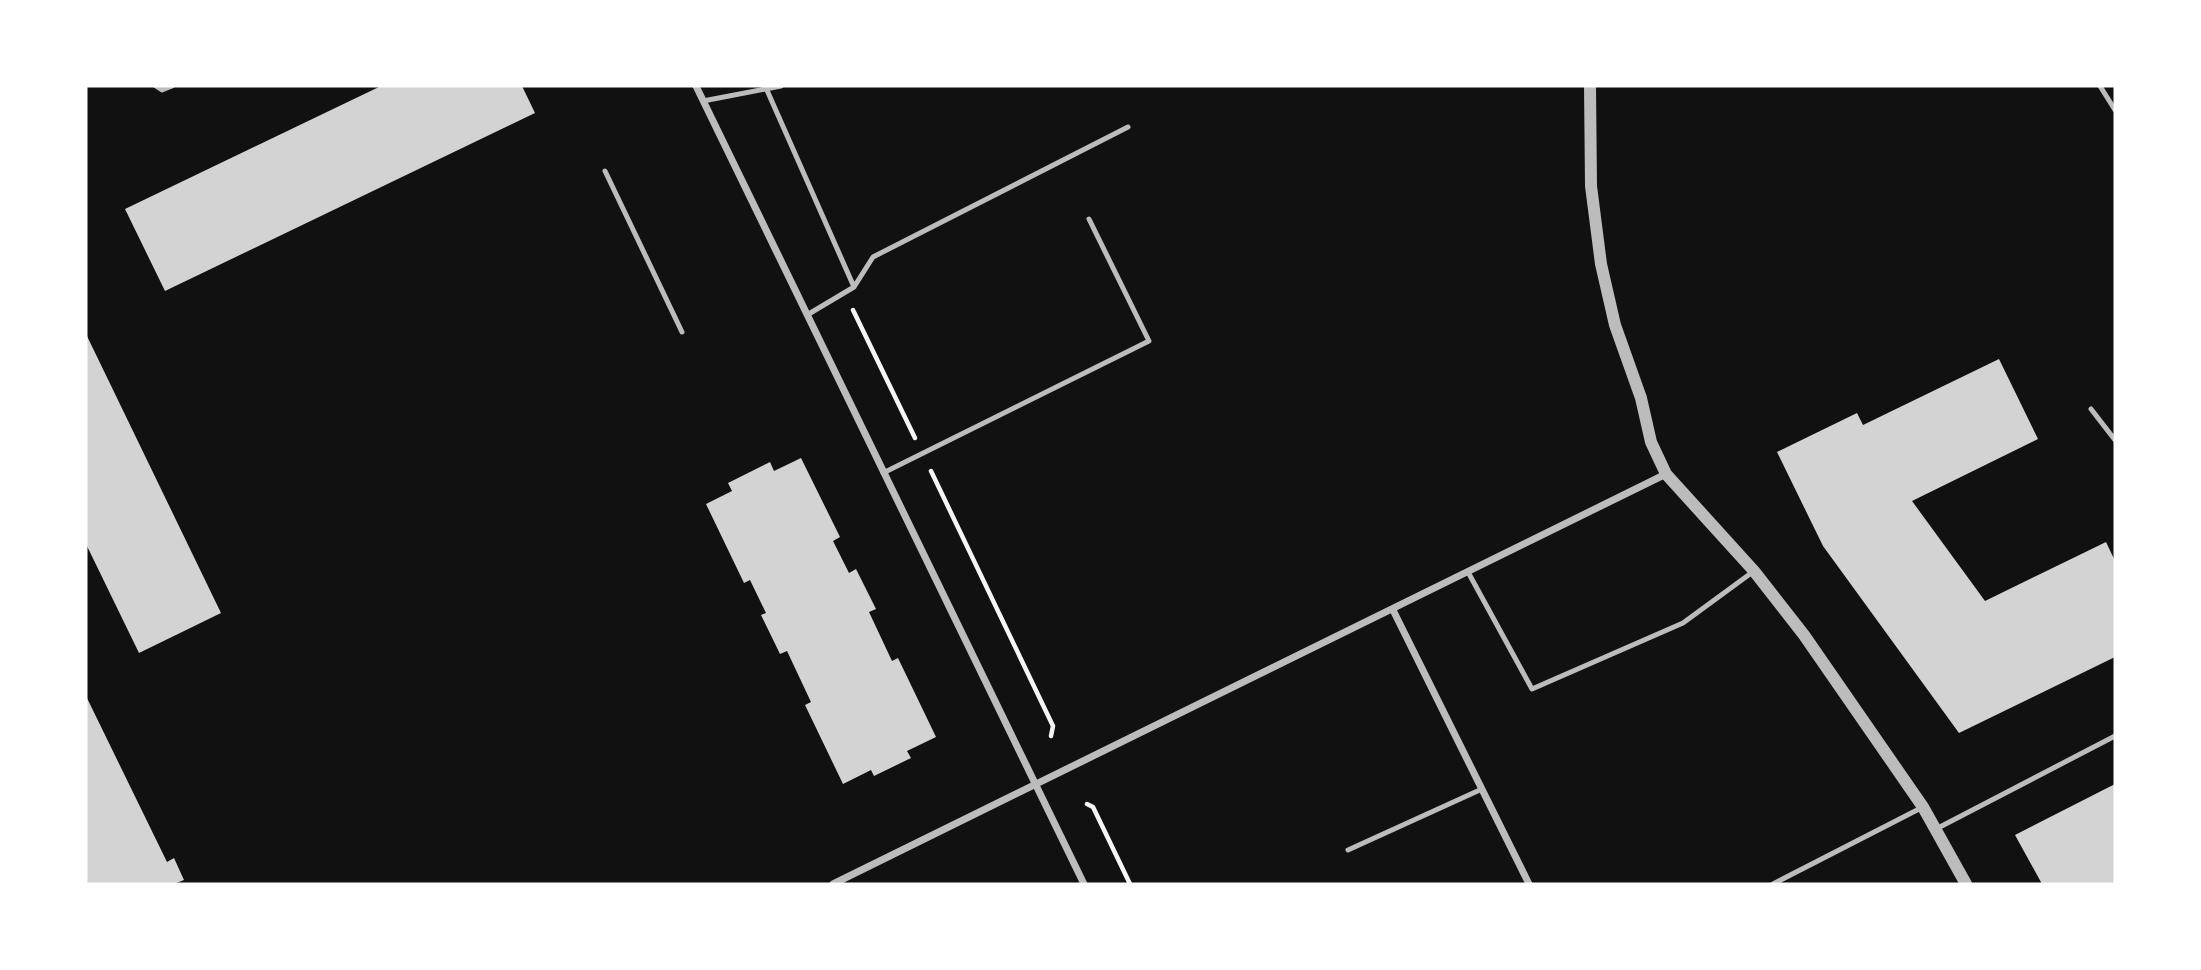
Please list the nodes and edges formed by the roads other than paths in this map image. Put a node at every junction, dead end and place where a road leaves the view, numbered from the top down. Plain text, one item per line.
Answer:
1 (156, 86) edge
2 (172, 86) edge
3 (696, 86) edge
4 (781, 86) edge
5 (1590, 86) edge
6 (2100, 86) edge
7 (766, 88) junction
8 (703, 101) junction
9 (2115, 110) edge
10 (1128, 127) dead end
11 (605, 171) dead end
12 (1089, 219) dead end
13 (854, 287) junction
14 (807, 314) junction
15 (682, 332) dead end
16 (2091, 409) dead end
17 (2115, 440) edge
18 (883, 473) junction
19 (1666, 474) junction
20 (1754, 571) junction
21 (1468, 572) junction
22 (1393, 610) junction
23 (2115, 736) edge
24 (1035, 786) junction
25 (1482, 789) junction
26 (1923, 807) junction
27 (1936, 829) junction
28 (1348, 850) dead end
29 (834, 884) edge
30 (1084, 884) edge
31 (1529, 884) edge
32 (1773, 884) edge
33 (1966, 884) edge

1 - 2 lane
3 - 8 street
4 - 7 lane
5 - 19 street
6 - 9 lane
7 - 8 lane
7 - 13 lane
8 - 14 street
10 - 13 lane
11 - 15 lane
12 - 18 lane
13 - 14 lane
14 - 18 street
16 - 17 lane
18 - 24 street
19 - 20 street
19 - 21 street
20 - 21 lane
20 - 26 street
21 - 22 street
22 - 24 street
22 - 25 street
23 - 27 lane
24 - 29 street
24 - 30 street
25 - 28 lane
25 - 31 street
26 - 27 street
26 - 32 lane
27 - 33 street

